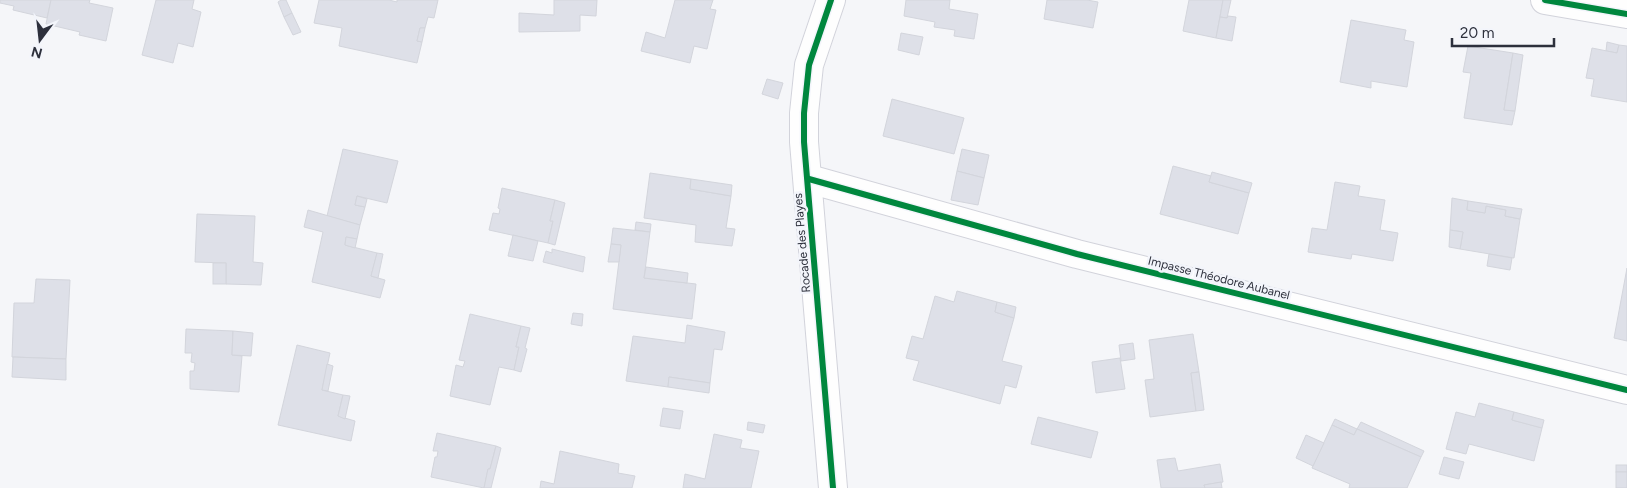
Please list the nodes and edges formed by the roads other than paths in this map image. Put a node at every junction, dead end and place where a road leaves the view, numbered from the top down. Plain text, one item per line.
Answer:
1 (831, 0) edge
2 (1545, 0) edge
3 (1627, 14) edge
4 (808, 179) junction
5 (1627, 390) edge
6 (833, 488) edge

1 - 4 street, Rocade des Playes
2 - 3 street
4 - 5 street, Impasse Théodore Aubanel
4 - 6 street, Rocade des Playes

